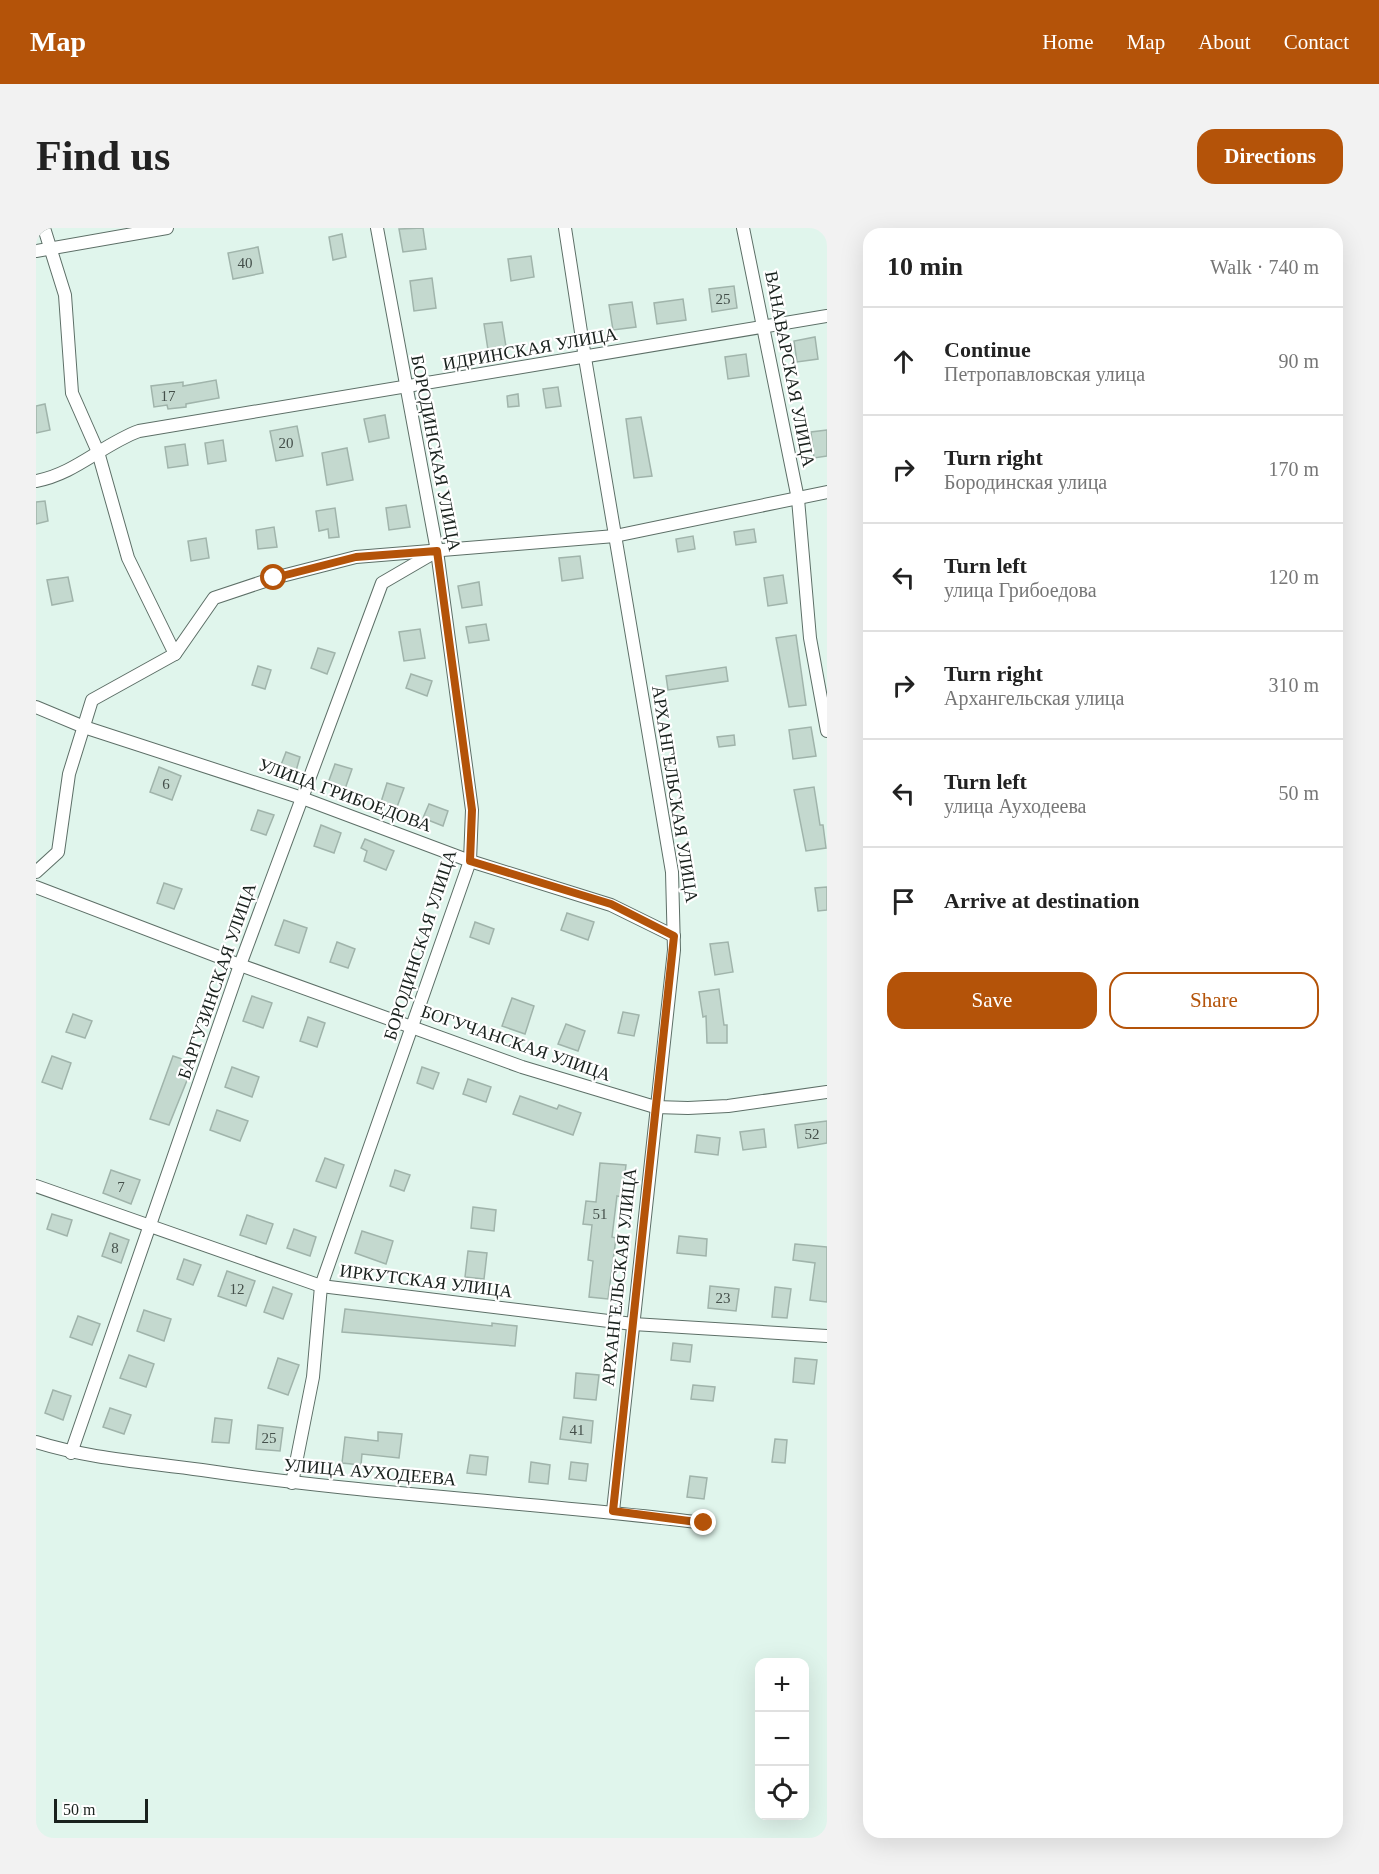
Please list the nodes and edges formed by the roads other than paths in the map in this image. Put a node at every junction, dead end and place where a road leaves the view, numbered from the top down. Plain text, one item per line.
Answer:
1 (44, 228) edge
2 (167, 228) edge
3 (378, 228) edge
4 (565, 228) edge
5 (743, 228) edge
6 (42, 250) edge
7 (827, 316) edge
8 (762, 328) junction
9 (585, 358) junction
10 (405, 388) junction
11 (98, 452) junction
12 (36, 481) edge
13 (827, 492) edge
14 (798, 499) junction
15 (615, 536) junction
16 (437, 551) junction
17 (175, 654) junction
18 (36, 707) edge
19 (84, 727) junction
20 (827, 731) edge
21 (302, 798) junction
22 (470, 861) junction
23 (36, 872) edge
24 (36, 887) edge
25 (674, 936) junction
26 (240, 965) junction
27 (413, 1027) junction
28 (827, 1092) edge
29 (655, 1107) junction
30 (36, 1186) edge
31 (150, 1227) junction
32 (321, 1286) junction
33 (633, 1324) junction
34 (827, 1336) edge
35 (36, 1442) edge
36 (72, 1453) junction
37 (292, 1483) junction
38 (613, 1511) junction
39 (704, 1523) dead end

1 - 6 street
2 - 6 street
3 - 10 street, БОРОДИНСКАЯ УЛИЦА
4 - 9 street, АРХАНГЕЛЬСКАЯ УЛИЦА
5 - 8 street, ВАНАВАРСКАЯ УЛИЦА
6 - 11 street
7 - 8 street, ИДРИНСКАЯ УЛИЦА
8 - 9 street, ИДРИНСКАЯ УЛИЦА
8 - 14 street, ВАНАВАРСКАЯ УЛИЦА
9 - 10 street, ИДРИНСКАЯ УЛИЦА
9 - 15 street, АРХАНГЕЛЬСКАЯ УЛИЦА
10 - 11 street, ИДРИНСКАЯ УЛИЦА
10 - 16 street, БОРОДИНСКАЯ УЛИЦА
11 - 12 street, ИДРИНСКАЯ УЛИЦА
11 - 17 street
13 - 14 street
14 - 15 street
14 - 20 street, ВАНАВАРСКАЯ УЛИЦА
15 - 16 street
15 - 25 street, АРХАНГЕЛЬСКАЯ УЛИЦА
16 - 17 street
16 - 21 street, БАРГУЗИНСКАЯ УЛИЦА
16 - 22 street, БОРОДИНСКАЯ УЛИЦА
17 - 19 street
18 - 19 street, УЛИЦА ГРИБОЕДОВА
19 - 21 street, УЛИЦА ГРИБОЕДОВА
19 - 23 street
21 - 22 street, УЛИЦА ГРИБОЕДОВА
21 - 26 street, БАРГУЗИНСКАЯ УЛИЦА
22 - 25 street, УЛИЦА ГРИБОЕДОВА
22 - 27 street, БОРОДИНСКАЯ УЛИЦА
24 - 26 street, БОГУЧАНСКАЯ УЛИЦА
25 - 29 street, АРХАНГЕЛЬСКАЯ УЛИЦА
26 - 27 street, БОГУЧАНСКАЯ УЛИЦА
26 - 31 street, БАРГУЗИНСКАЯ УЛИЦА
27 - 29 street, БОГУЧАНСКАЯ УЛИЦА
27 - 32 street, БОРОДИНСКАЯ УЛИЦА
28 - 29 street, БОГУЧАНСКАЯ УЛИЦА
29 - 33 street, АРХАНГЕЛЬСКАЯ УЛИЦА
30 - 31 street, ИРКУТСКАЯ УЛИЦА
31 - 32 street, ИРКУТСКАЯ УЛИЦА
31 - 36 street, БАРГУЗИНСКАЯ УЛИЦА
32 - 33 street, ИРКУТСКАЯ УЛИЦА
32 - 37 street, БОРОДИНСКАЯ УЛИЦА
33 - 34 street, ИРКУТСКАЯ УЛИЦА
33 - 38 street, АРХАНГЕЛЬСКАЯ УЛИЦА
35 - 36 street, УЛИЦА АУХОДЕЕВА
36 - 37 street, УЛИЦА АУХОДЕЕВА
37 - 38 street, УЛИЦА АУХОДЕЕВА
38 - 39 street, УЛИЦА АУХОДЕЕВА

